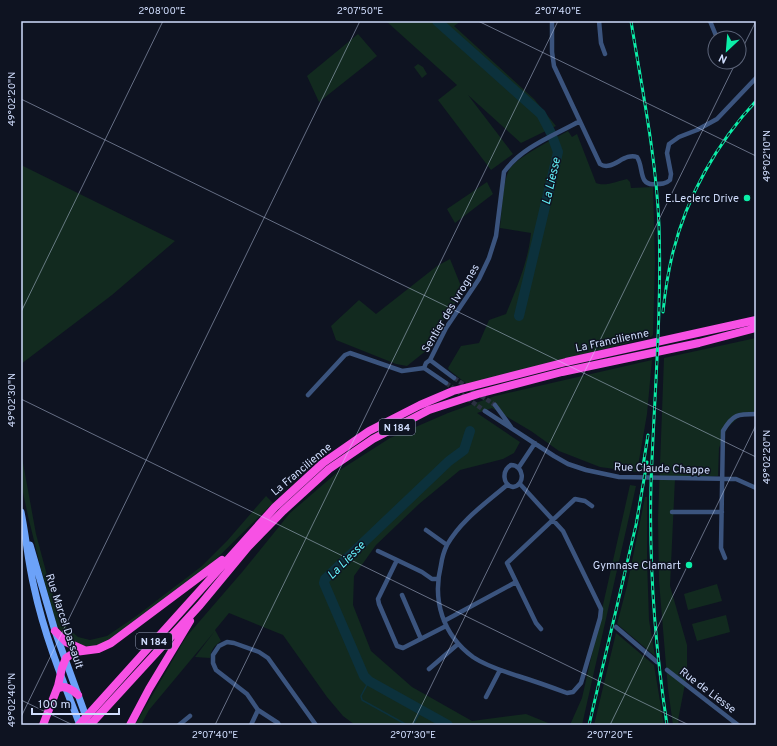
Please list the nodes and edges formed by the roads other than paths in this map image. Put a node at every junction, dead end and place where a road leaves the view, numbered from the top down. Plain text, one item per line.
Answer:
1 (552, 21) edge
2 (599, 21) edge
3 (605, 54) dead end
4 (756, 78) edge
5 (580, 121) junction
6 (756, 316) edge
7 (756, 320) edge
8 (737, 324) junction
9 (756, 329) edge
10 (430, 360) junction
11 (424, 368) junction
12 (454, 378) tunnel mouth
13 (446, 383) tunnel mouth
14 (308, 395) dead end
15 (495, 405) tunnel mouth
16 (484, 411) tunnel mouth
17 (756, 414) edge
18 (513, 430) junction
19 (536, 443) junction
20 (519, 467) junction
21 (723, 479) junction
22 (520, 484) junction
23 (507, 485) junction
24 (756, 488) edge
25 (592, 506) dead end
26 (21, 512) edge
27 (672, 512) dead end
28 (722, 512) junction
29 (554, 520) junction
30 (23, 522) junction
31 (426, 530) dead end
32 (447, 545) junction
33 (378, 550) dead end
34 (230, 556) junction
35 (725, 558) dead end
36 (397, 560) junction
37 (437, 579) junction
38 (516, 582) junction
39 (402, 595) dead end
40 (200, 605) junction
41 (445, 624) junction
42 (616, 627) dead end
43 (542, 630) dead end
44 (55, 631) junction
45 (421, 639) junction
46 (458, 644) junction
47 (85, 650) junction
48 (66, 659) junction
49 (657, 662) dead end
50 (429, 669) dead end
51 (500, 670) junction
52 (667, 670) dead end
53 (60, 677) junction
54 (61, 688) junction
55 (79, 696) junction
56 (486, 697) dead end
57 (258, 710) junction
58 (190, 716) dead end
59 (735, 724) edge
60 (43, 725) edge
61 (80, 725) edge
62 (90, 725) edge
63 (130, 725) edge
64 (179, 725) edge
65 (251, 725) edge
66 (279, 725) edge
67 (316, 725) edge

1 - 5 street
2 - 3 street
4 - 5 street
5 - 10 street, Sentier des Ivrognes
6 - 8 highway
7 - 8 highway, La Francilienne / N 184
8 - 34 highway, La Francilienne / N 184
9 - 40 highway, La Francilienne / N 184
10 - 11 street, Sentier des Ivrognes
10 - 12 street
11 - 13 street
11 - 14 street
15 - 18 street
16 - 18 street
17 - 21 street
18 - 19 street
19 - 20 street
19 - 21 street, Rue Claude Chappe
20 - 22 street
20 - 23 street
21 - 24 street, Rue Claude Chappe
21 - 28 street
22 - 23 street
22 - 29 street
23 - 32 street
25 - 29 street
26 - 30 street, Rue Marcel Dassault
27 - 28 street
28 - 35 street
29 - 38 street
29 - 51 street
30 - 44 street, Rue Marcel Dassault
30 - 53 street, Rue Marcel Dassault
31 - 32 street
32 - 37 street
33 - 36 street
34 - 47 highway
34 - 61 highway, La Francilienne / N 184
36 - 37 street
36 - 45 street
37 - 41 street
38 - 41 street
38 - 43 street
39 - 45 street
40 - 62 highway, La Francilienne / N 184
40 - 63 highway
41 - 45 street
41 - 46 street
42 - 49 street
44 - 47 highway
44 - 48 street, Rue Marcel Dassault
46 - 50 street
46 - 51 street
47 - 48 highway
48 - 53 highway
48 - 55 street, Rue Marcel Dassault
51 - 56 street
52 - 59 street, Rue de Liesse
53 - 54 highway
54 - 55 highway
54 - 60 highway
54 - 61 street
55 - 62 street, Rue Marcel Dassault
57 - 65 street
57 - 66 street
57 - 67 street
58 - 64 street

